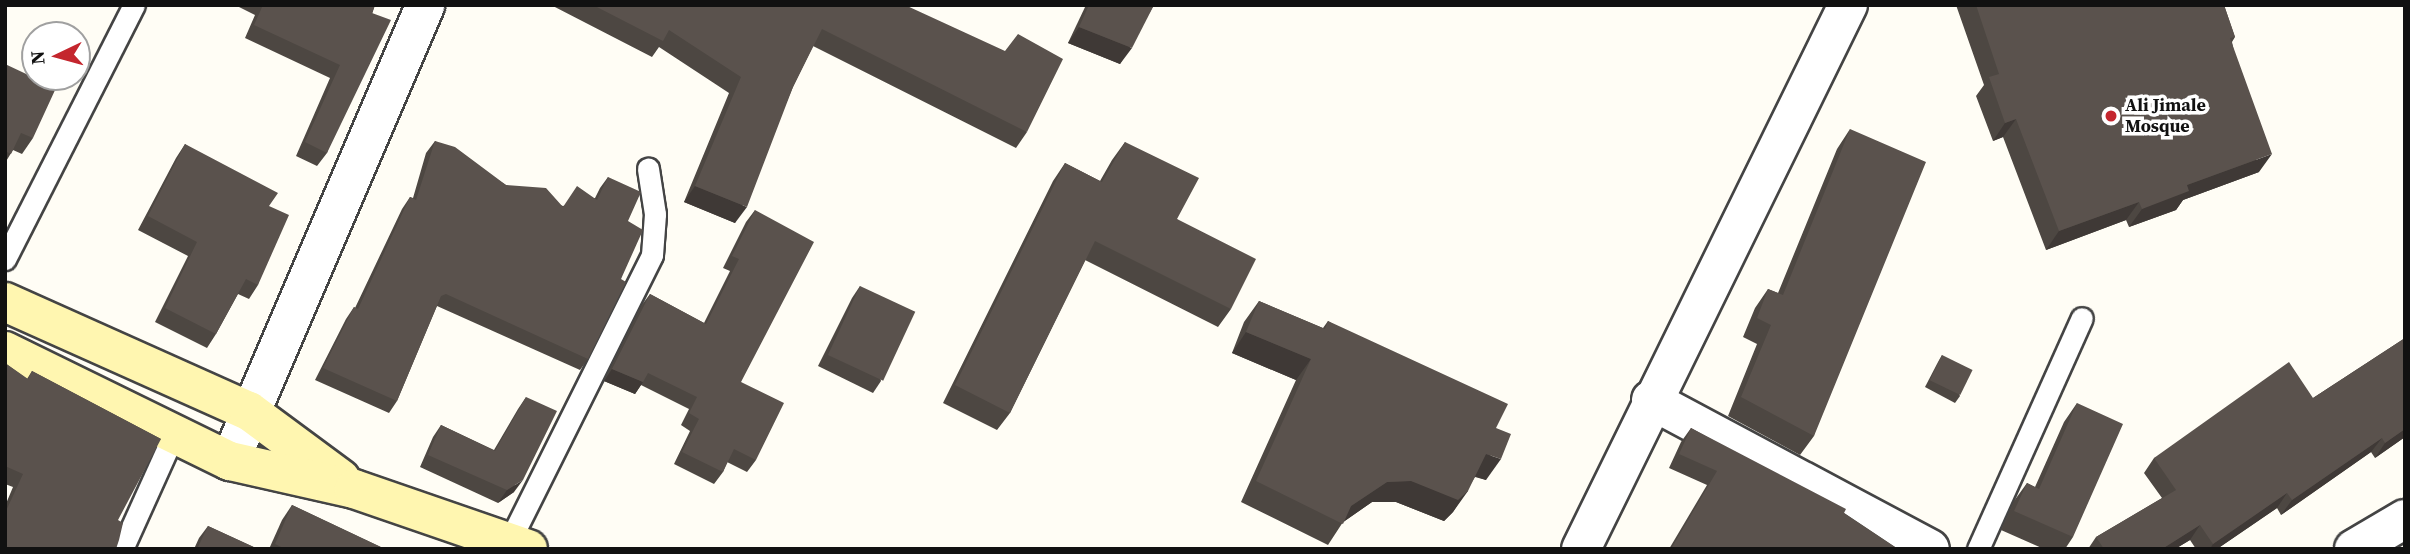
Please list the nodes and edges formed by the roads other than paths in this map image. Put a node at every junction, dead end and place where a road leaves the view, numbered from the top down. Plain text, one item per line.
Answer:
1 (134, 5) edge
2 (425, 5) edge
3 (1848, 5) edge
4 (648, 169) dead end
5 (5, 259) edge
6 (5, 302) edge
7 (2082, 318) dead end
8 (5, 351) edge
9 (1651, 400) junction
10 (249, 411) junction
11 (174, 434) junction
12 (230, 461) junction
13 (354, 489) junction
14 (2405, 519) edge
15 (519, 545) edge
16 (122, 549) edge
17 (1581, 549) edge
18 (1930, 549) edge
19 (1978, 549) edge
20 (2354, 549) edge

1 - 5 lane
2 - 10 street
3 - 9 street
4 - 15 lane
6 - 10 main road
7 - 19 lane
8 - 11 main road
9 - 17 street
9 - 18 street
10 - 12 street
10 - 13 main road
11 - 12 main road
11 - 16 lane
12 - 13 main road
13 - 15 main road
14 - 20 street

